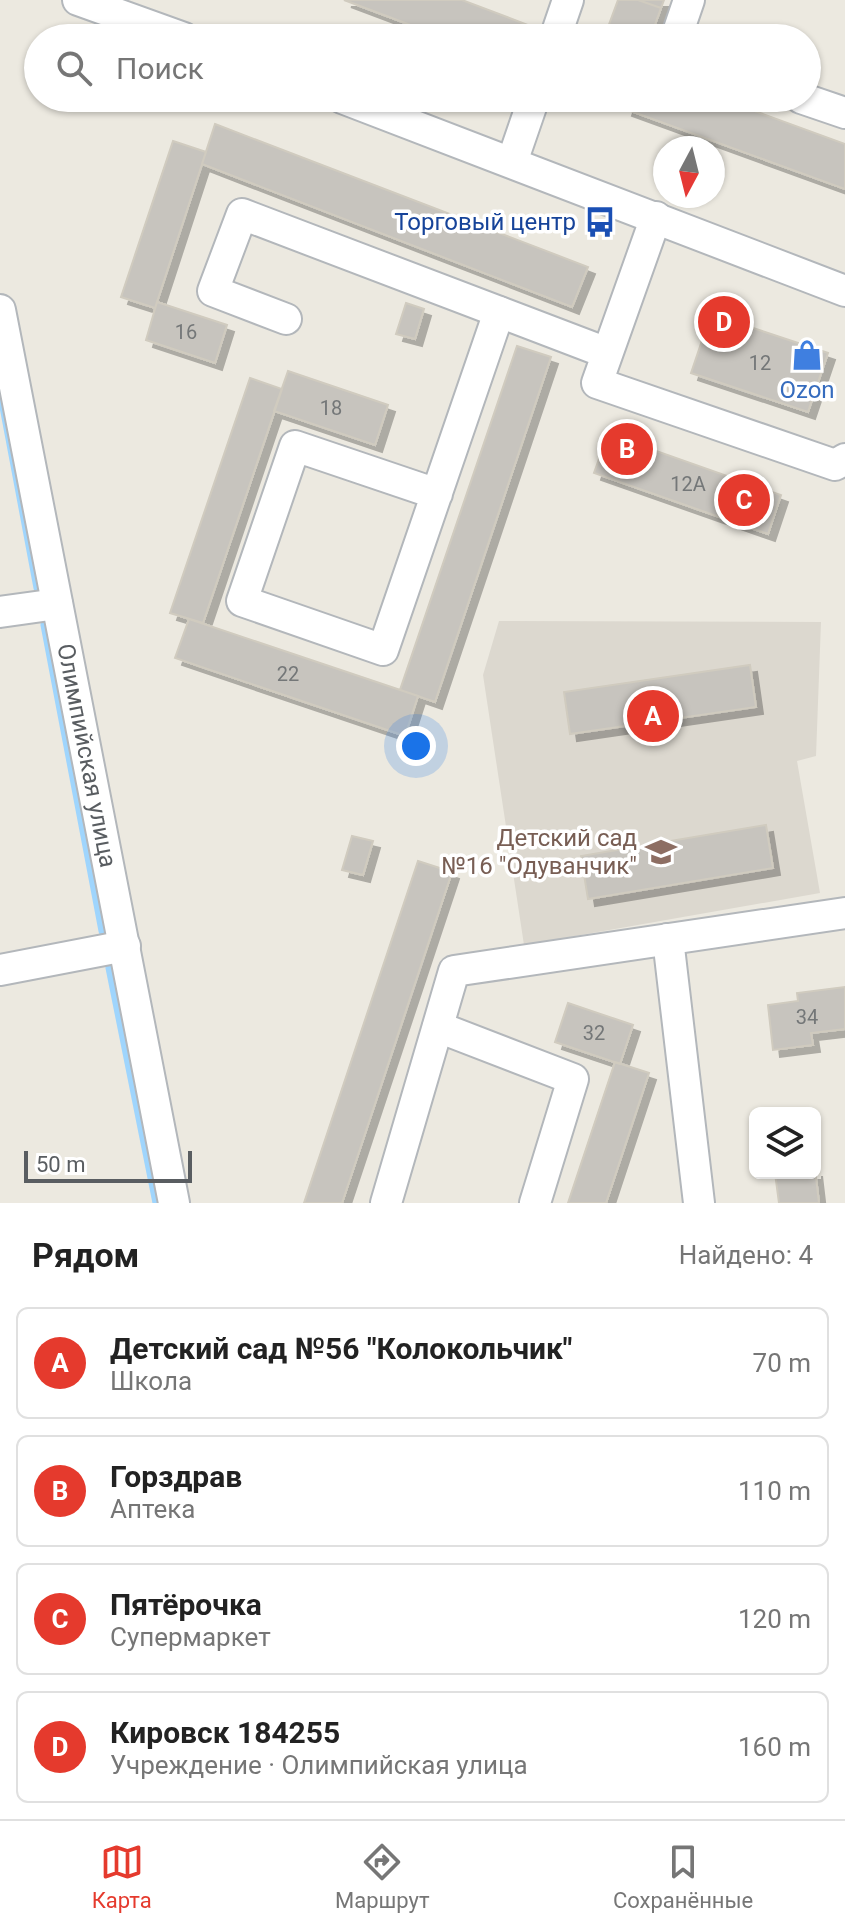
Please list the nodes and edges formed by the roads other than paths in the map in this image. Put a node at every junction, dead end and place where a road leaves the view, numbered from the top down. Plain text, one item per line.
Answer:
1 (78, 0) edge
2 (689, 0) edge
3 (560, 2) edge
4 (122, 7) edge
5 (156, 24) edge
6 (557, 24) edge
7 (681, 24) edge
8 (821, 105) edge
9 (379, 112) edge
10 (529, 112) edge
11 (845, 113) edge
12 (512, 162) junction
13 (656, 217) junction
14 (845, 291) edge
15 (0, 310) edge
16 (499, 312) junction
17 (286, 319) dead end
18 (607, 353) junction
19 (845, 459) edge
20 (437, 494) junction
21 (57, 604) junction
22 (0, 612) edge
23 (845, 913) edge
24 (668, 939) junction
25 (125, 946) junction
26 (0, 970) edge
27 (438, 1027) junction
28 (174, 1203) edge
29 (386, 1203) edge
30 (535, 1203) edge
31 (699, 1203) edge

1 - 4 street
2 - 7 street
3 - 6 street
4 - 5 street
8 - 11 street
9 - 12 street
10 - 12 street
12 - 13 street
13 - 14 street
13 - 18 street
15 - 21 street, Олимпийская улица
16 - 17 street
16 - 18 street
16 - 20 street
18 - 19 street
20 - 20 street
21 - 22 street
21 - 25 street, Олимпийская улица
23 - 24 street
24 - 27 street
24 - 31 street
25 - 26 street
25 - 28 street, Олимпийская улица
27 - 29 street
27 - 30 street

